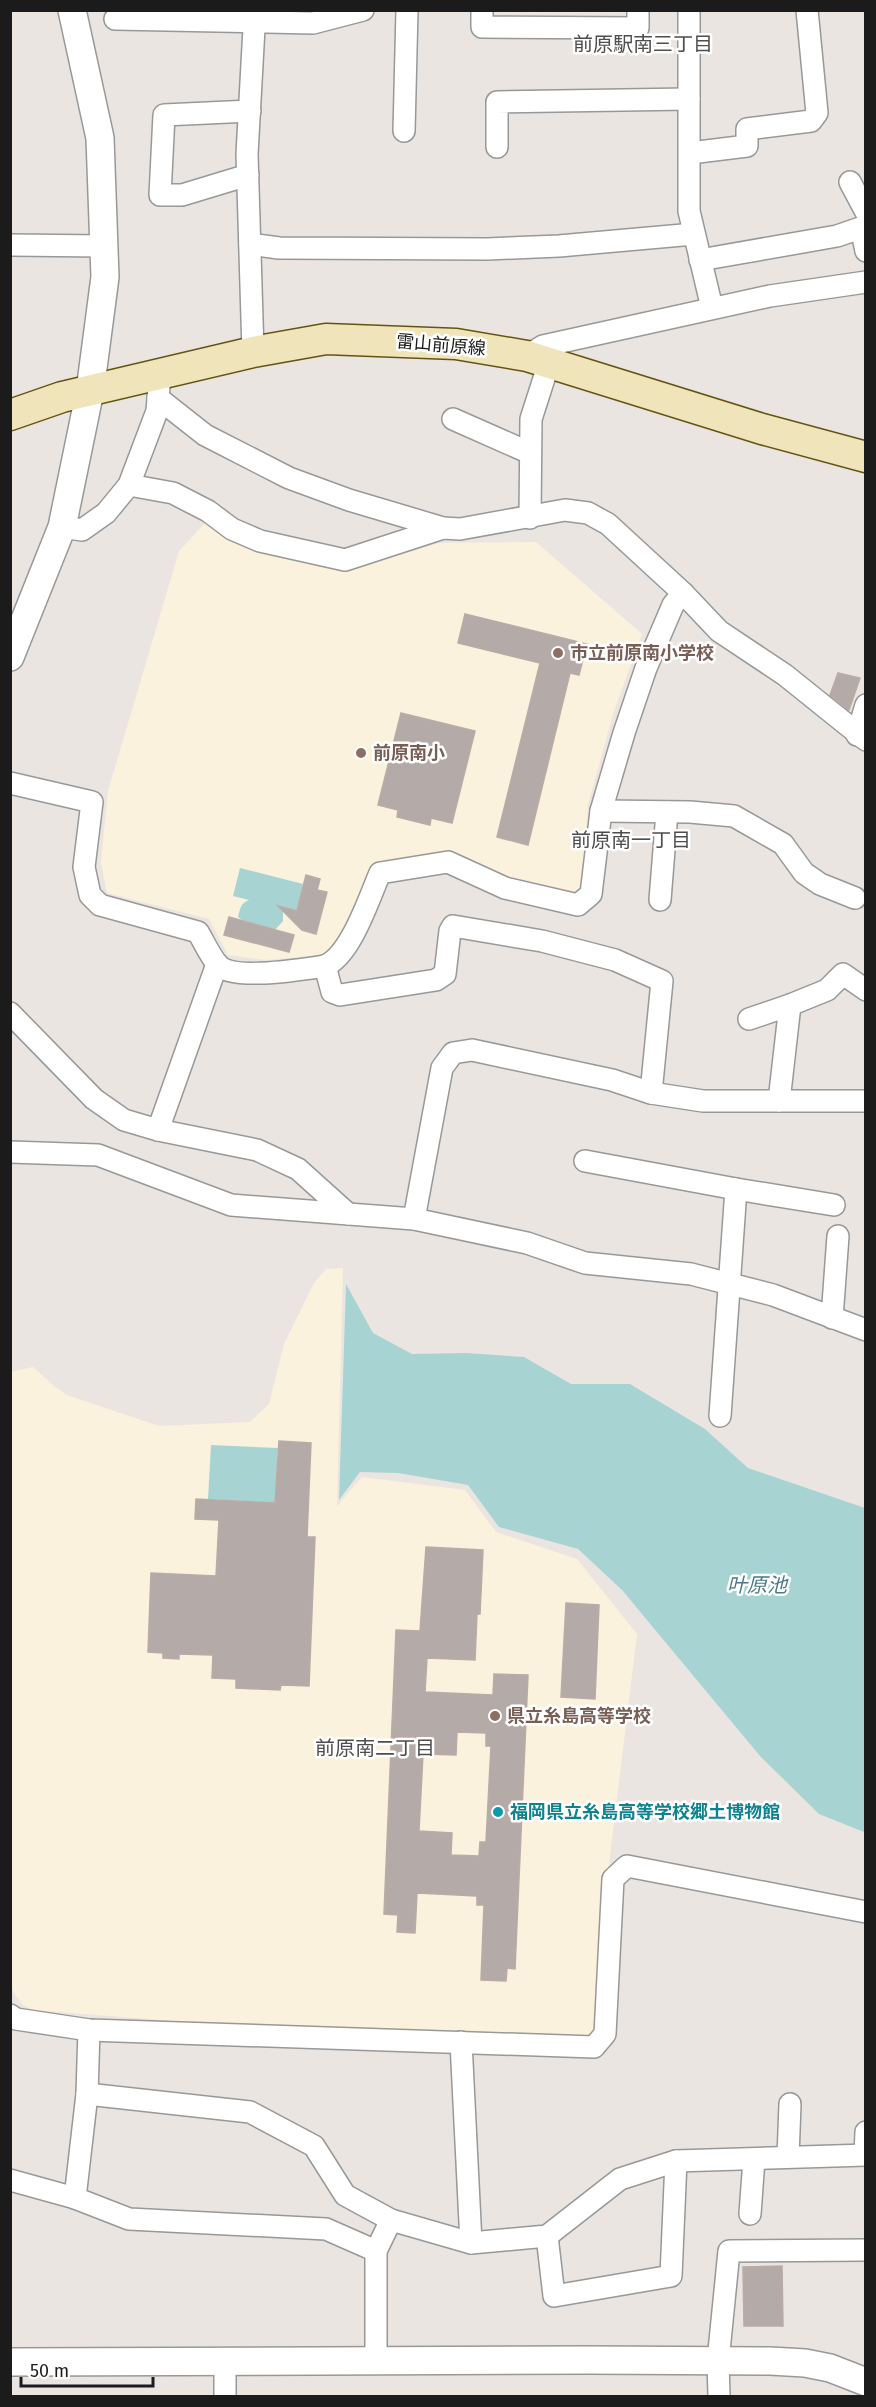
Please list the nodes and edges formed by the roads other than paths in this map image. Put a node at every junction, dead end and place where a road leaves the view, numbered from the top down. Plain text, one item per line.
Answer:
1 (72, 10) edge
2 (363, 10) edge
3 (407, 10) edge
4 (482, 10) edge
5 (638, 10) edge
6 (689, 10) edge
7 (807, 10) edge
8 (255, 17) edge
9 (115, 20) dead end
10 (689, 99) junction
11 (250, 111) junction
12 (404, 131) dead end
13 (497, 147) dead end
14 (690, 153) junction
15 (248, 175) junction
16 (850, 182) dead end
17 (864, 222) edge
18 (694, 234) junction
19 (250, 244) junction
20 (10, 245) edge
21 (104, 246) junction
22 (866, 251) edge
23 (700, 260) junction
24 (866, 282) edge
25 (712, 308) junction
26 (253, 351) junction
27 (538, 359) junction
28 (159, 386) junction
29 (90, 391) junction
30 (10, 415) edge
31 (453, 419) dead end
32 (530, 453) junction
33 (866, 457) edge
34 (129, 485) junction
35 (530, 518) junction
36 (62, 526) junction
37 (443, 528) junction
38 (683, 593) junction
39 (10, 657) edge
40 (866, 705) edge
41 (861, 738) edge
42 (10, 783) edge
43 (601, 811) junction
44 (667, 812) junction
45 (855, 898) dead end
46 (660, 900) dead end
47 (217, 964) junction
48 (326, 966) junction
49 (866, 990) edge
50 (790, 1005) junction
51 (10, 1013) edge
52 (749, 1019) dead end
53 (651, 1093) junction
54 (779, 1101) junction
55 (866, 1101) edge
56 (158, 1130) junction
57 (10, 1152) edge
58 (585, 1161) dead end
59 (736, 1189) junction
60 (834, 1205) dead end
61 (348, 1214) junction
62 (414, 1219) junction
63 (838, 1236) dead end
64 (730, 1285) junction
65 (832, 1318) junction
66 (866, 1330) edge
67 (720, 1416) dead end
68 (866, 1912) edge
69 (10, 2015) edge
70 (89, 2030) junction
71 (461, 2042) junction
72 (87, 2094) junction
73 (790, 2104) dead end
74 (866, 2132) edge
75 (865, 2155) edge
76 (788, 2157) junction
77 (754, 2159) junction
78 (676, 2161) junction
79 (10, 2180) edge
80 (75, 2198) junction
81 (750, 2214) dead end
82 (391, 2220) junction
83 (547, 2236) junction
84 (471, 2243) junction
85 (866, 2250) edge
86 (376, 2252) junction
87 (376, 2361) junction
88 (718, 2361) junction
89 (10, 2362) edge
90 (225, 2362) junction
91 (866, 2382) edge
92 (225, 2397) edge
93 (719, 2397) edge

1 - 21 street
2 - 8 street
3 - 12 street
4 - 5 street
6 - 10 street
7 - 14 street
8 - 9 street
8 - 11 street
10 - 13 street
10 - 14 street
11 - 15 street
11 - 15 street
14 - 18 street
15 - 19 street
16 - 17 street
17 - 22 street
17 - 23 street
18 - 19 street
18 - 23 street
19 - 26 street
20 - 21 street
21 - 29 street
23 - 25 street
24 - 25 street
25 - 27 street
26 - 27 main road, 雷山前原線
26 - 28 main road, 雷山前原線
27 - 32 street
27 - 33 main road, 雷山前原線
28 - 29 main road, 雷山前原線
28 - 34 street
28 - 37 street
29 - 30 main road, 雷山前原線
29 - 36 street
31 - 32 street
32 - 35 street
34 - 36 street
34 - 37 street
35 - 37 street
35 - 38 street
36 - 39 street
38 - 41 street
38 - 43 street
40 - 41 street
42 - 47 street
43 - 44 street
43 - 48 street
44 - 45 street
44 - 46 street
47 - 48 street
47 - 56 street
48 - 53 street
49 - 50 street
50 - 52 street
50 - 54 street
51 - 56 street
53 - 54 street
53 - 62 street
54 - 55 street
56 - 61 street
57 - 61 street
58 - 59 street
59 - 60 street
59 - 64 street
61 - 62 street
62 - 64 street
63 - 65 street
64 - 65 street
64 - 67 street
65 - 66 street
68 - 71 street
69 - 70 street
70 - 71 street
70 - 72 street
71 - 84 street
72 - 80 street
72 - 82 street
73 - 76 street
74 - 75 street
75 - 76 street
76 - 77 street
77 - 78 street
77 - 81 street
78 - 83 street
78 - 83 street
79 - 80 street
80 - 86 street
82 - 84 street
82 - 86 street
83 - 84 street
85 - 88 street
86 - 87 street
87 - 88 street
87 - 90 street
88 - 91 street
88 - 93 street
89 - 90 street
90 - 92 street

